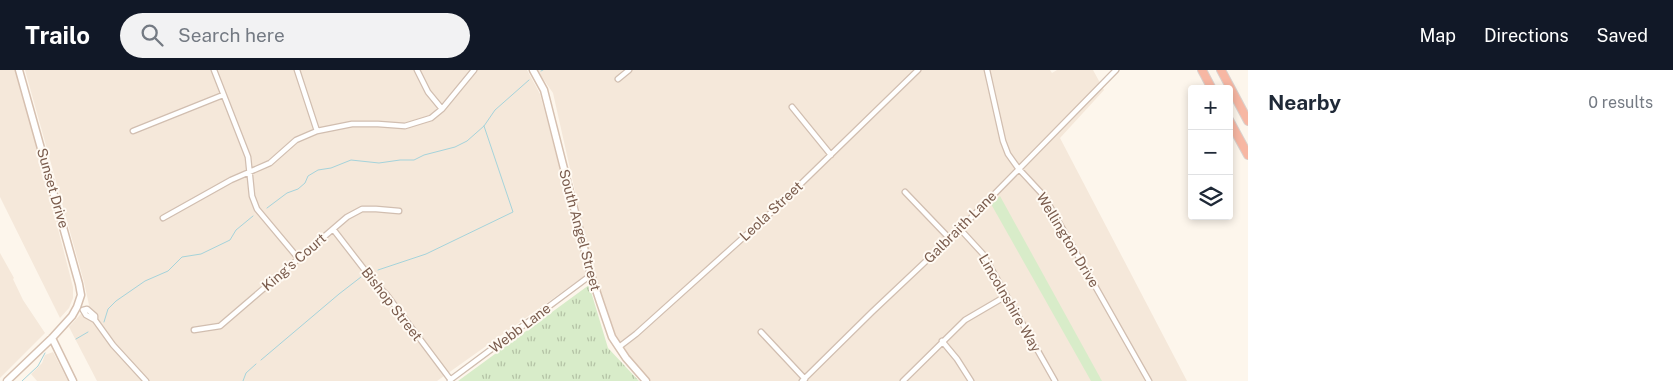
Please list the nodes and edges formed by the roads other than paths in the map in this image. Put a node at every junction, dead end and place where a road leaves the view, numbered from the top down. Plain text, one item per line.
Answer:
1 (20, 70) edge
2 (214, 70) edge
3 (297, 70) edge
4 (418, 70) edge
5 (474, 70) edge
6 (533, 70) edge
7 (629, 70) edge
8 (918, 70) edge
9 (987, 70) edge
10 (1116, 70) edge
11 (1202, 70) edge
12 (1221, 70) edge
13 (618, 79) dead end
14 (1210, 85) edge
15 (223, 95) junction
16 (792, 106) dead end
17 (442, 109) junction
18 (1248, 121) edge
19 (1233, 127) edge
20 (134, 131) dead end
21 (317, 131) junction
22 (831, 155) junction
23 (1248, 155) edge
24 (1018, 168) junction
25 (250, 172) junction
26 (905, 192) dead end
27 (400, 211) dead end
28 (163, 218) dead end
29 (333, 229) junction
30 (960, 230) junction
31 (950, 239) junction
32 (298, 258) junction
33 (591, 275) junction
34 (1006, 296) junction
35 (80, 308) junction
36 (194, 330) dead end
37 (761, 332) dead end
38 (52, 338) junction
39 (942, 341) junction
40 (619, 347) junction
41 (449, 380) edge
42 (804, 380) edge
43 (6, 381) edge
44 (73, 381) edge
45 (146, 381) edge
46 (646, 381) edge
47 (903, 381) edge
48 (971, 381) edge
49 (1055, 381) edge
50 (1149, 381) edge

1 - 35 street, Sunset Drive
2 - 15 street
3 - 21 street
4 - 17 street
5 - 17 street
6 - 33 street, South Angel Street
7 - 13 street
8 - 22 street, Leola Street
9 - 24 street, Wellington Drive
10 - 24 street, Galbraith Lane
11 - 14 highway
12 - 18 highway
15 - 20 street
15 - 25 street
16 - 22 street
17 - 21 street
19 - 23 highway
21 - 25 street
22 - 40 street, Leola Street
24 - 30 street, Galbraith Lane
24 - 50 street, Wellington Drive
25 - 28 street
25 - 32 street
26 - 31 street
27 - 29 street, King's Court
29 - 32 street, King's Court
29 - 41 street, Bishop Street
30 - 31 street, Galbraith Lane
30 - 34 street, Lincolnshire Way
31 - 42 street, Galbraith Lane
32 - 36 street, King's Court
33 - 40 street, South Angel Street
33 - 41 street, Webb Lane
34 - 39 street
34 - 49 street, Lincolnshire Way
35 - 38 street
35 - 45 street
37 - 42 street
38 - 43 street
38 - 44 street
39 - 47 street
39 - 48 street
40 - 46 street, South Angel Street

